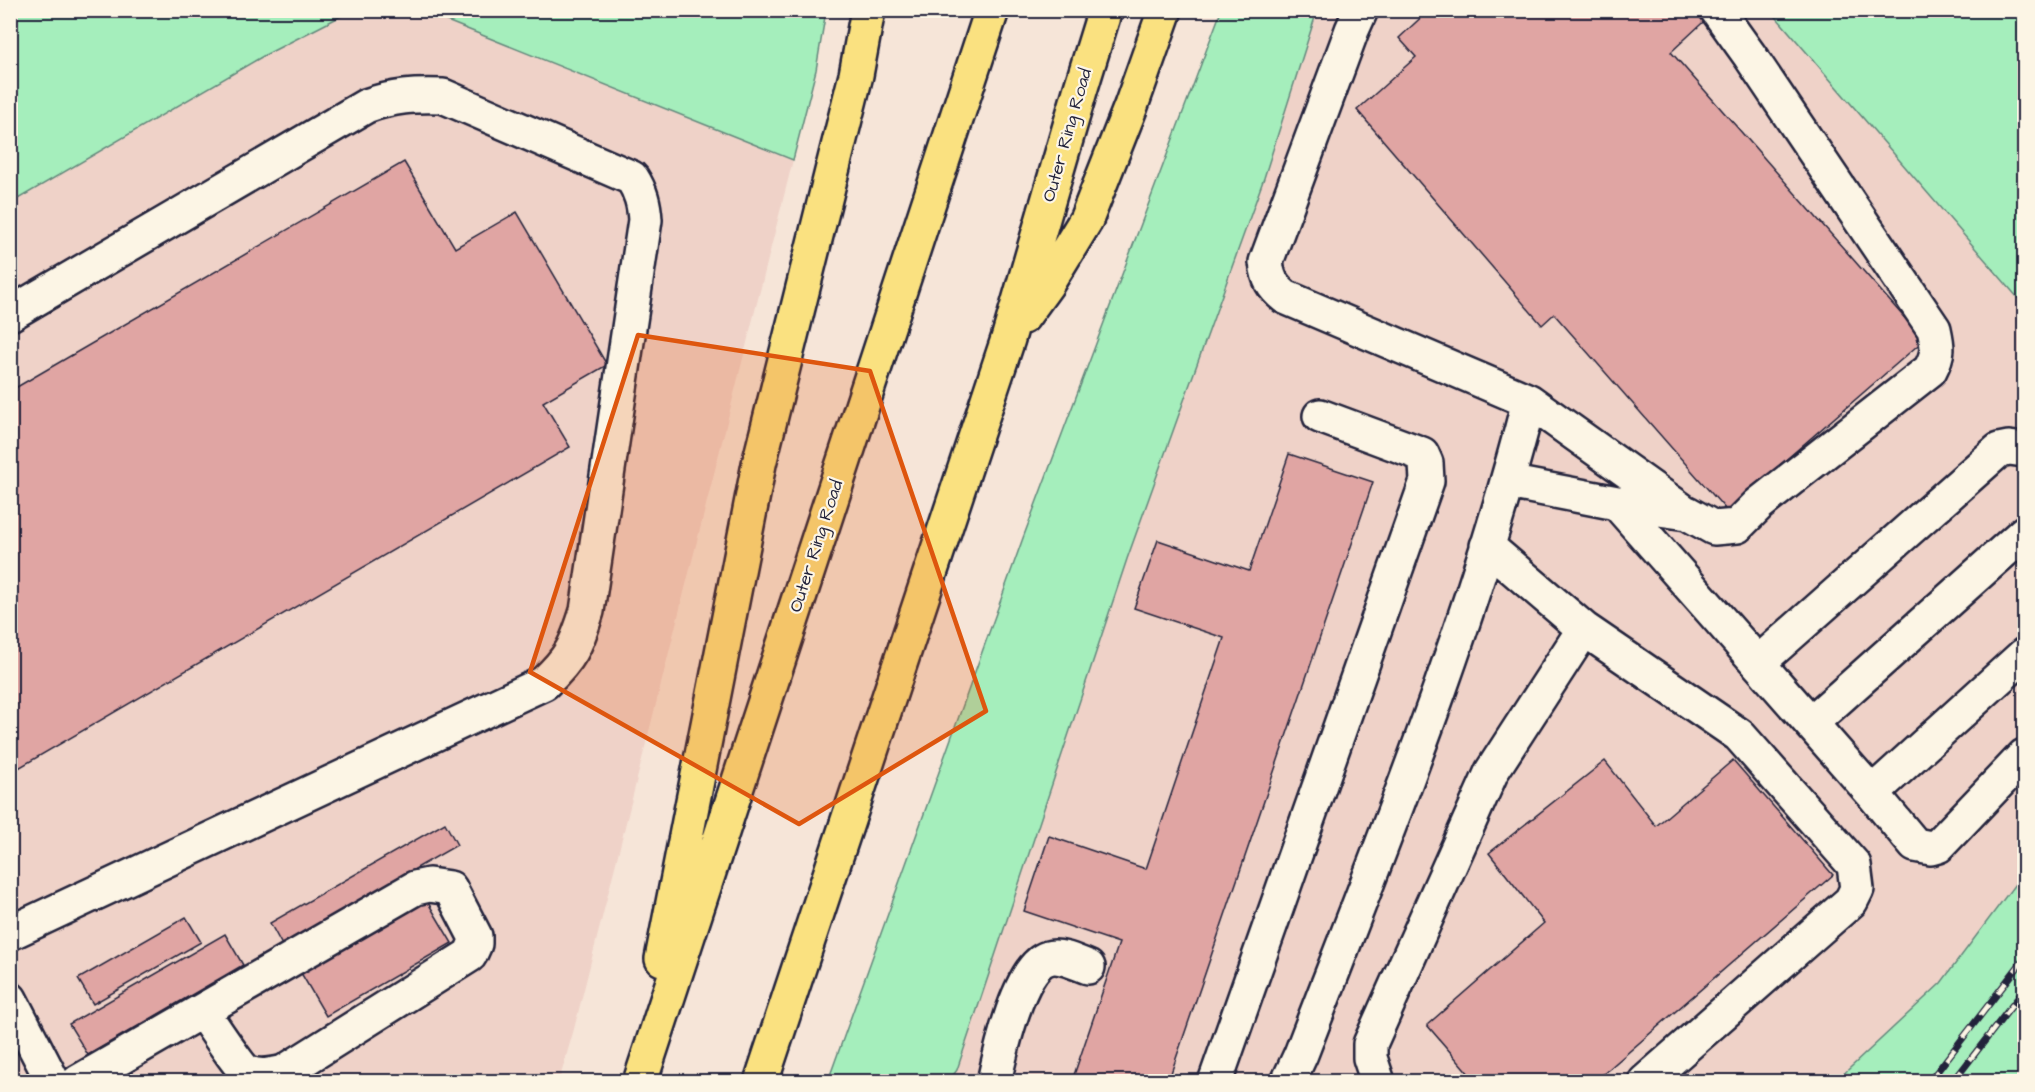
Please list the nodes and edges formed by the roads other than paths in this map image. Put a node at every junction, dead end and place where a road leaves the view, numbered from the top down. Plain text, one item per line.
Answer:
1 (868, 10) edge
2 (992, 10) edge
3 (1105, 10) edge
4 (1165, 10) edge
5 (1361, 10) edge
6 (1717, 10) edge
7 (10, 314) edge
8 (1008, 339) junction
9 (1529, 401) junction
10 (1320, 416) dead end
11 (2025, 450) edge
12 (1508, 482) junction
13 (1617, 503) junction
14 (1687, 513) junction
15 (2025, 533) edge
16 (1487, 546) junction
17 (1584, 629) junction
18 (2025, 655) edge
19 (1758, 663) junction
20 (1811, 723) junction
21 (2025, 756) edge
22 (1872, 793) junction
23 (10, 933) edge
24 (1088, 967) dead end
25 (10, 999) edge
26 (202, 1011) junction
27 (53, 1082) edge
28 (78, 1082) edge
29 (639, 1082) edge
30 (760, 1082) edge
31 (994, 1082) edge
32 (1215, 1082) edge
33 (1288, 1082) edge
34 (1378, 1082) edge
35 (1645, 1082) edge

1 - 29 highway
2 - 29 highway, Outer Ring Road
3 - 8 highway, Outer Ring Road
4 - 8 highway
5 - 9 lane
6 - 14 lane
7 - 23 lane
8 - 30 highway, Outer Ring Road
9 - 12 lane
9 - 14 lane
10 - 32 lane
11 - 19 lane
12 - 13 lane
12 - 16 lane
13 - 14 lane
13 - 19 lane
15 - 20 lane
16 - 17 lane
16 - 33 lane
17 - 34 lane
17 - 35 lane
18 - 22 lane
19 - 20 lane
20 - 22 lane
21 - 22 lane
24 - 31 lane
25 - 27 lane
26 - 26 lane
26 - 28 lane

